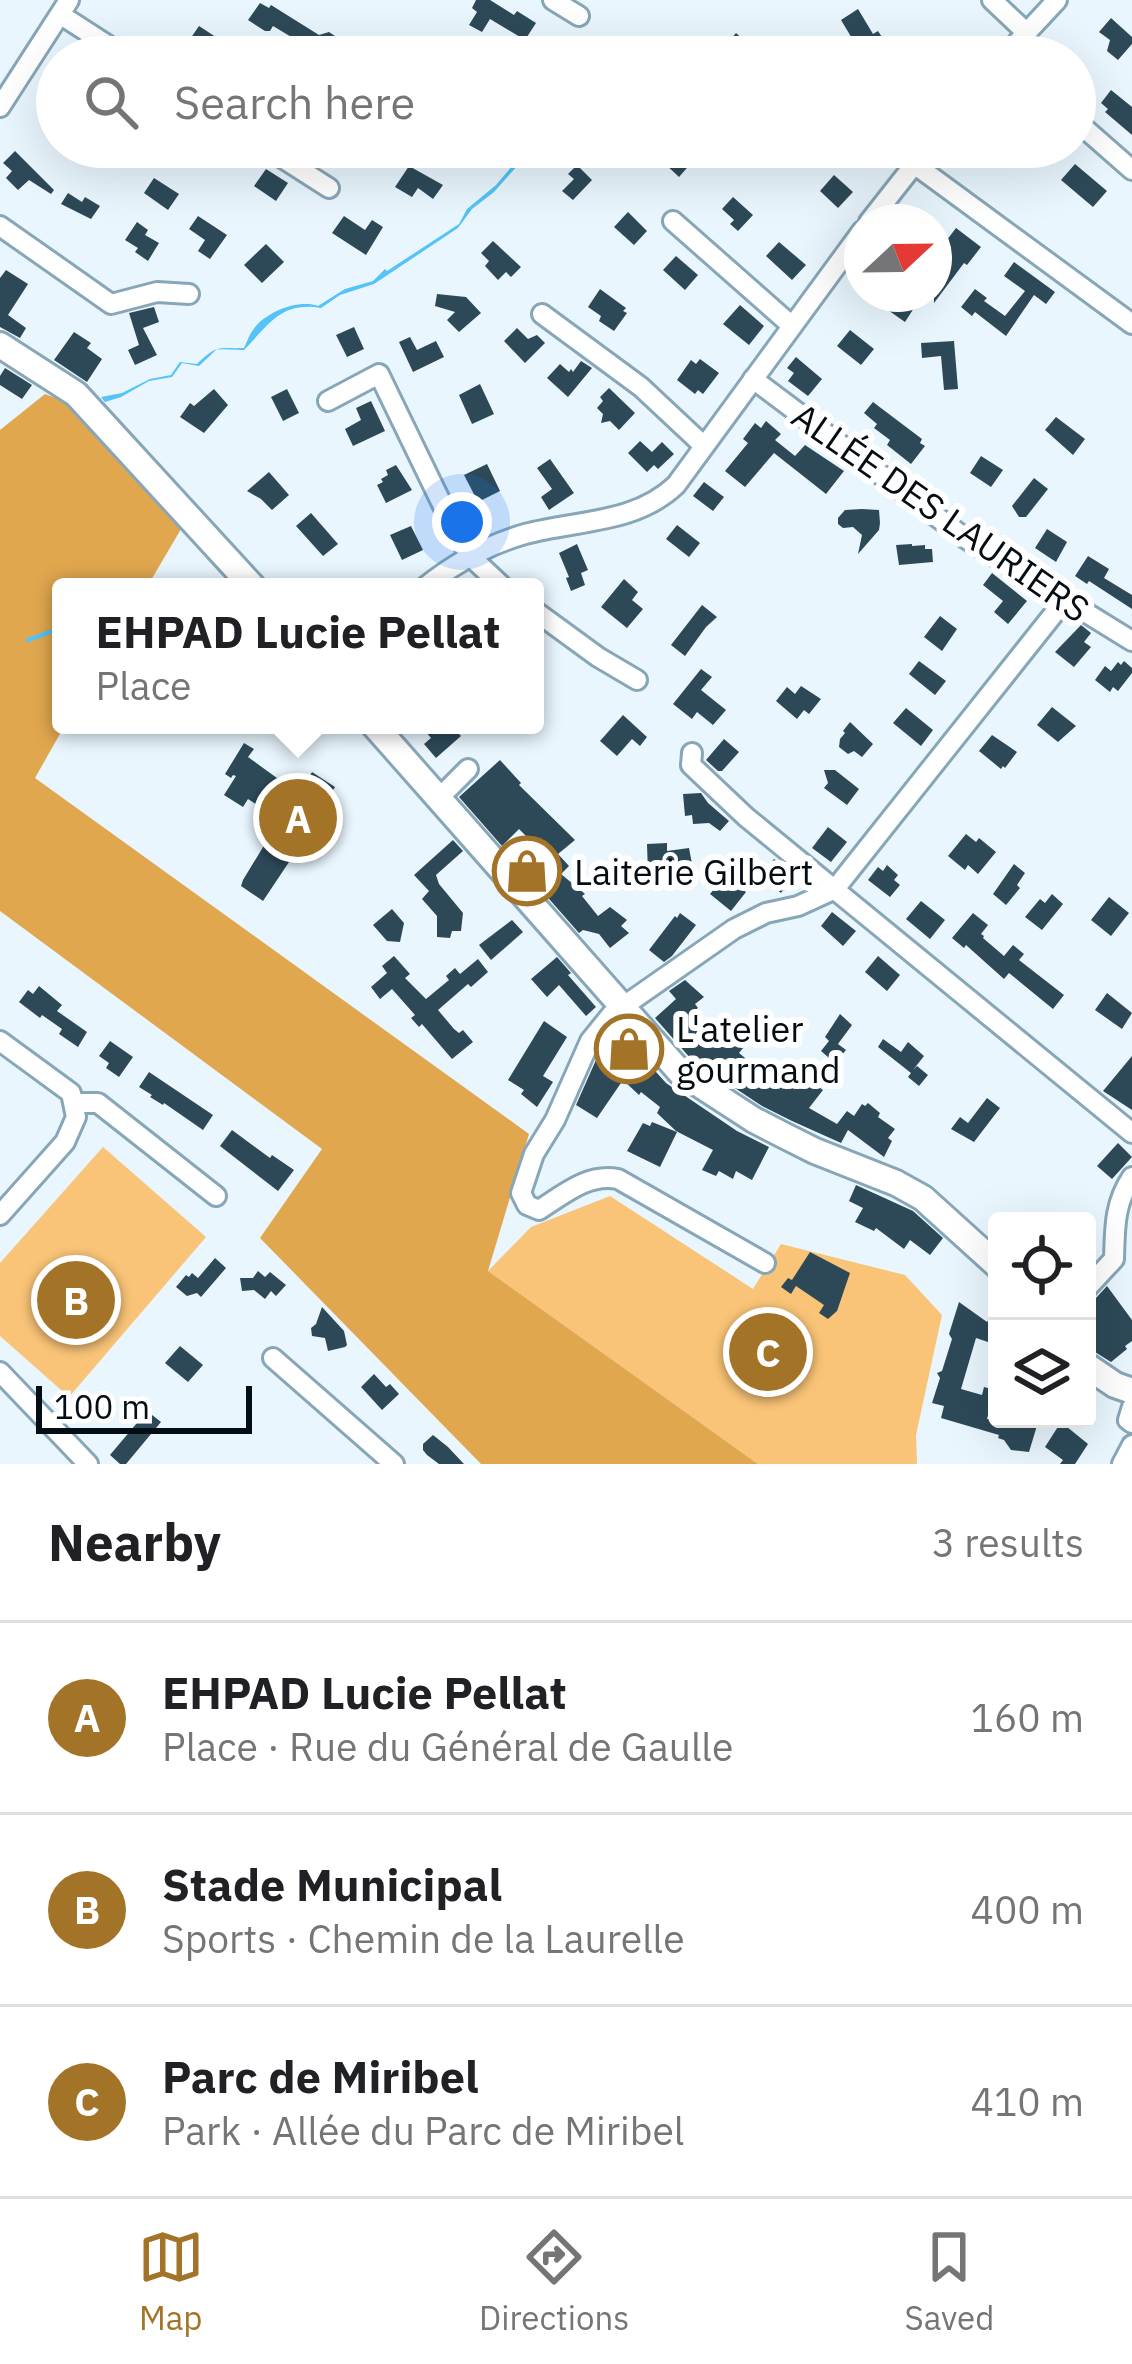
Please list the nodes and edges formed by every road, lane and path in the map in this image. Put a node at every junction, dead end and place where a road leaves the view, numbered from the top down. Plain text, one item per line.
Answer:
1 (553, 0) edge
2 (992, 0) edge
3 (1057, 0) edge
4 (65, 8) edge
5 (579, 16) dead end
6 (1027, 33) junction
7 (47, 36) edge
8 (99, 36) edge
9 (1024, 36) edge
10 (36, 52) edge
11 (0, 107) edge
12 (1096, 138) edge
13 (298, 168) edge
14 (911, 168) edge
15 (919, 168) edge
16 (1132, 170) edge
17 (329, 188) dead end
18 (883, 204) edge
19 (673, 221) dead end
20 (0, 226) edge
21 (844, 255) edge
22 (189, 294) dead end
23 (542, 314) dead end
24 (1132, 324) edge
25 (792, 326) junction
26 (0, 345) edge
27 (753, 379) junction
28 (328, 401) dead end
29 (704, 446) junction
30 (470, 556) junction
31 (245, 578) edge
32 (437, 578) edge
33 (493, 578) edge
34 (1064, 601) junction
35 (544, 618) edge
36 (1132, 641) edge
37 (637, 680) dead end
38 (382, 734) edge
39 (692, 752) dead end
40 (468, 769) dead end
41 (438, 799) junction
42 (835, 889) junction
43 (622, 1006) junction
44 (0, 1041) edge
45 (74, 1103) junction
46 (1132, 1133) edge
47 (1132, 1177) edge
48 (216, 1196) dead end
49 (0, 1215) edge
50 (988, 1257) edge
51 (765, 1263) dead end
52 (1096, 1278) edge
53 (273, 1358) dead end
54 (0, 1372) edge
55 (1096, 1372) edge
56 (1132, 1391) edge
57 (1132, 1407) edge
58 (1132, 1423) edge
59 (1132, 1445) edge
60 (88, 1464) edge
61 (394, 1464) edge
62 (1122, 1464) edge

1 - 5 street
2 - 6 street
3 - 6 street
4 - 7 street
4 - 8 street
6 - 9 street
10 - 11 street
12 - 16 street
13 - 17 street
14 - 18 street
15 - 24 street
19 - 25 street
20 - 22 street
21 - 25 street
23 - 29 street
25 - 27 street
26 - 31 main road
27 - 29 street
27 - 34 street, ALLÉE DES LAURIERS
28 - 30 street
29 - 30 street
30 - 32 street
30 - 33 street
34 - 36 street, ALLÉE DES LAURIERS
34 - 42 street
35 - 37 street
38 - 41 main road
39 - 42 street
40 - 41 street
41 - 43 main road
42 - 43 street
42 - 46 street
43 - 50 main road
43 - 51 street
44 - 45 street
45 - 48 street
45 - 49 street
47 - 52 street
53 - 61 street
54 - 60 street
55 - 56 main road
57 - 58 street
59 - 62 street

